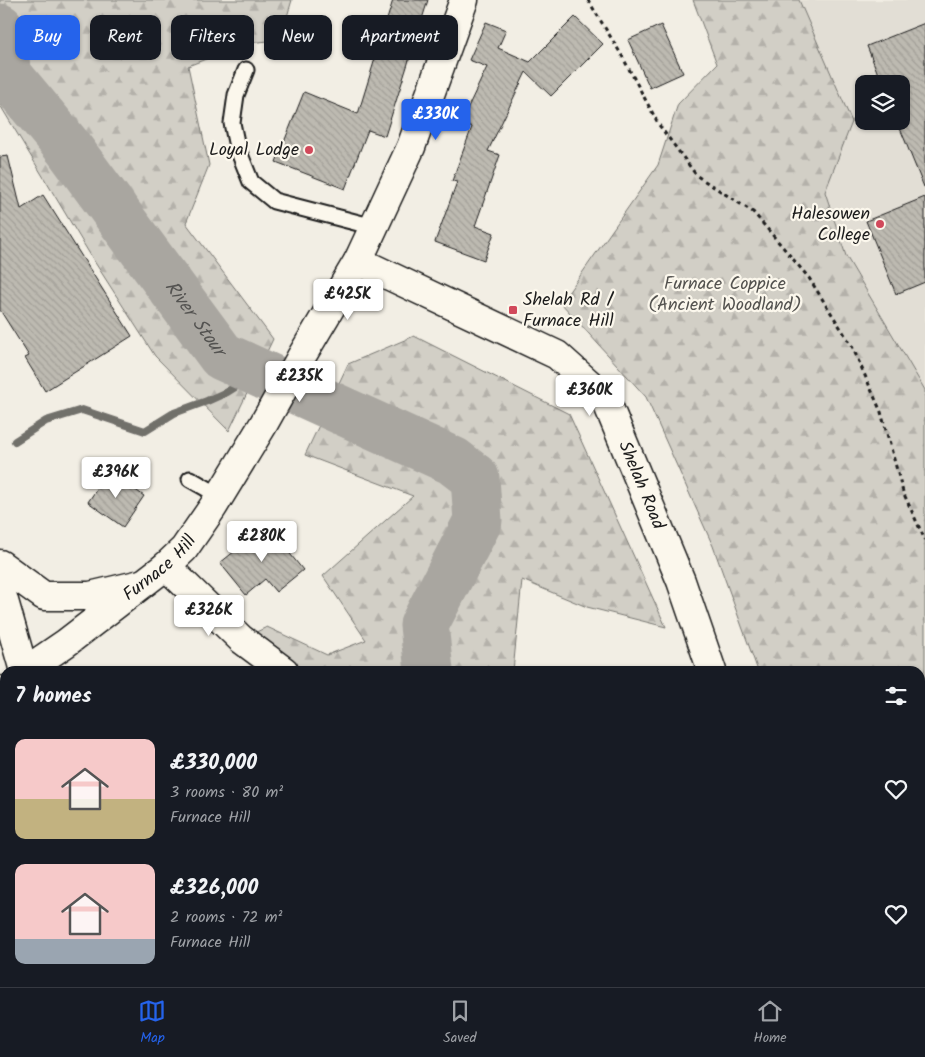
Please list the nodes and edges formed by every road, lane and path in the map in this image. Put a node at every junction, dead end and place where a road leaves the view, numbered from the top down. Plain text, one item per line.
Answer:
1 (464, 0) edge
2 (588, 0) edge
3 (246, 70) dead end
4 (374, 227) junction
5 (358, 261) junction
6 (190, 479) dead end
7 (220, 496) junction
8 (925, 540) edge
9 (0, 564) edge
10 (166, 566) junction
11 (141, 584) junction
12 (0, 587) edge
13 (23, 666) edge
14 (32, 666) edge
15 (277, 666) edge
16 (710, 666) edge

1 - 4 street, Furnace Hill
2 - 8 path
3 - 4 lane
4 - 5 street, Furnace Hill
5 - 7 street, Furnace Hill
5 - 16 street, Shelah Road
6 - 7 lane
7 - 10 street, Furnace Hill
9 - 11 street
10 - 11 street, Furnace Hill
10 - 15 street
11 - 14 street, Furnace Hill
12 - 13 street

